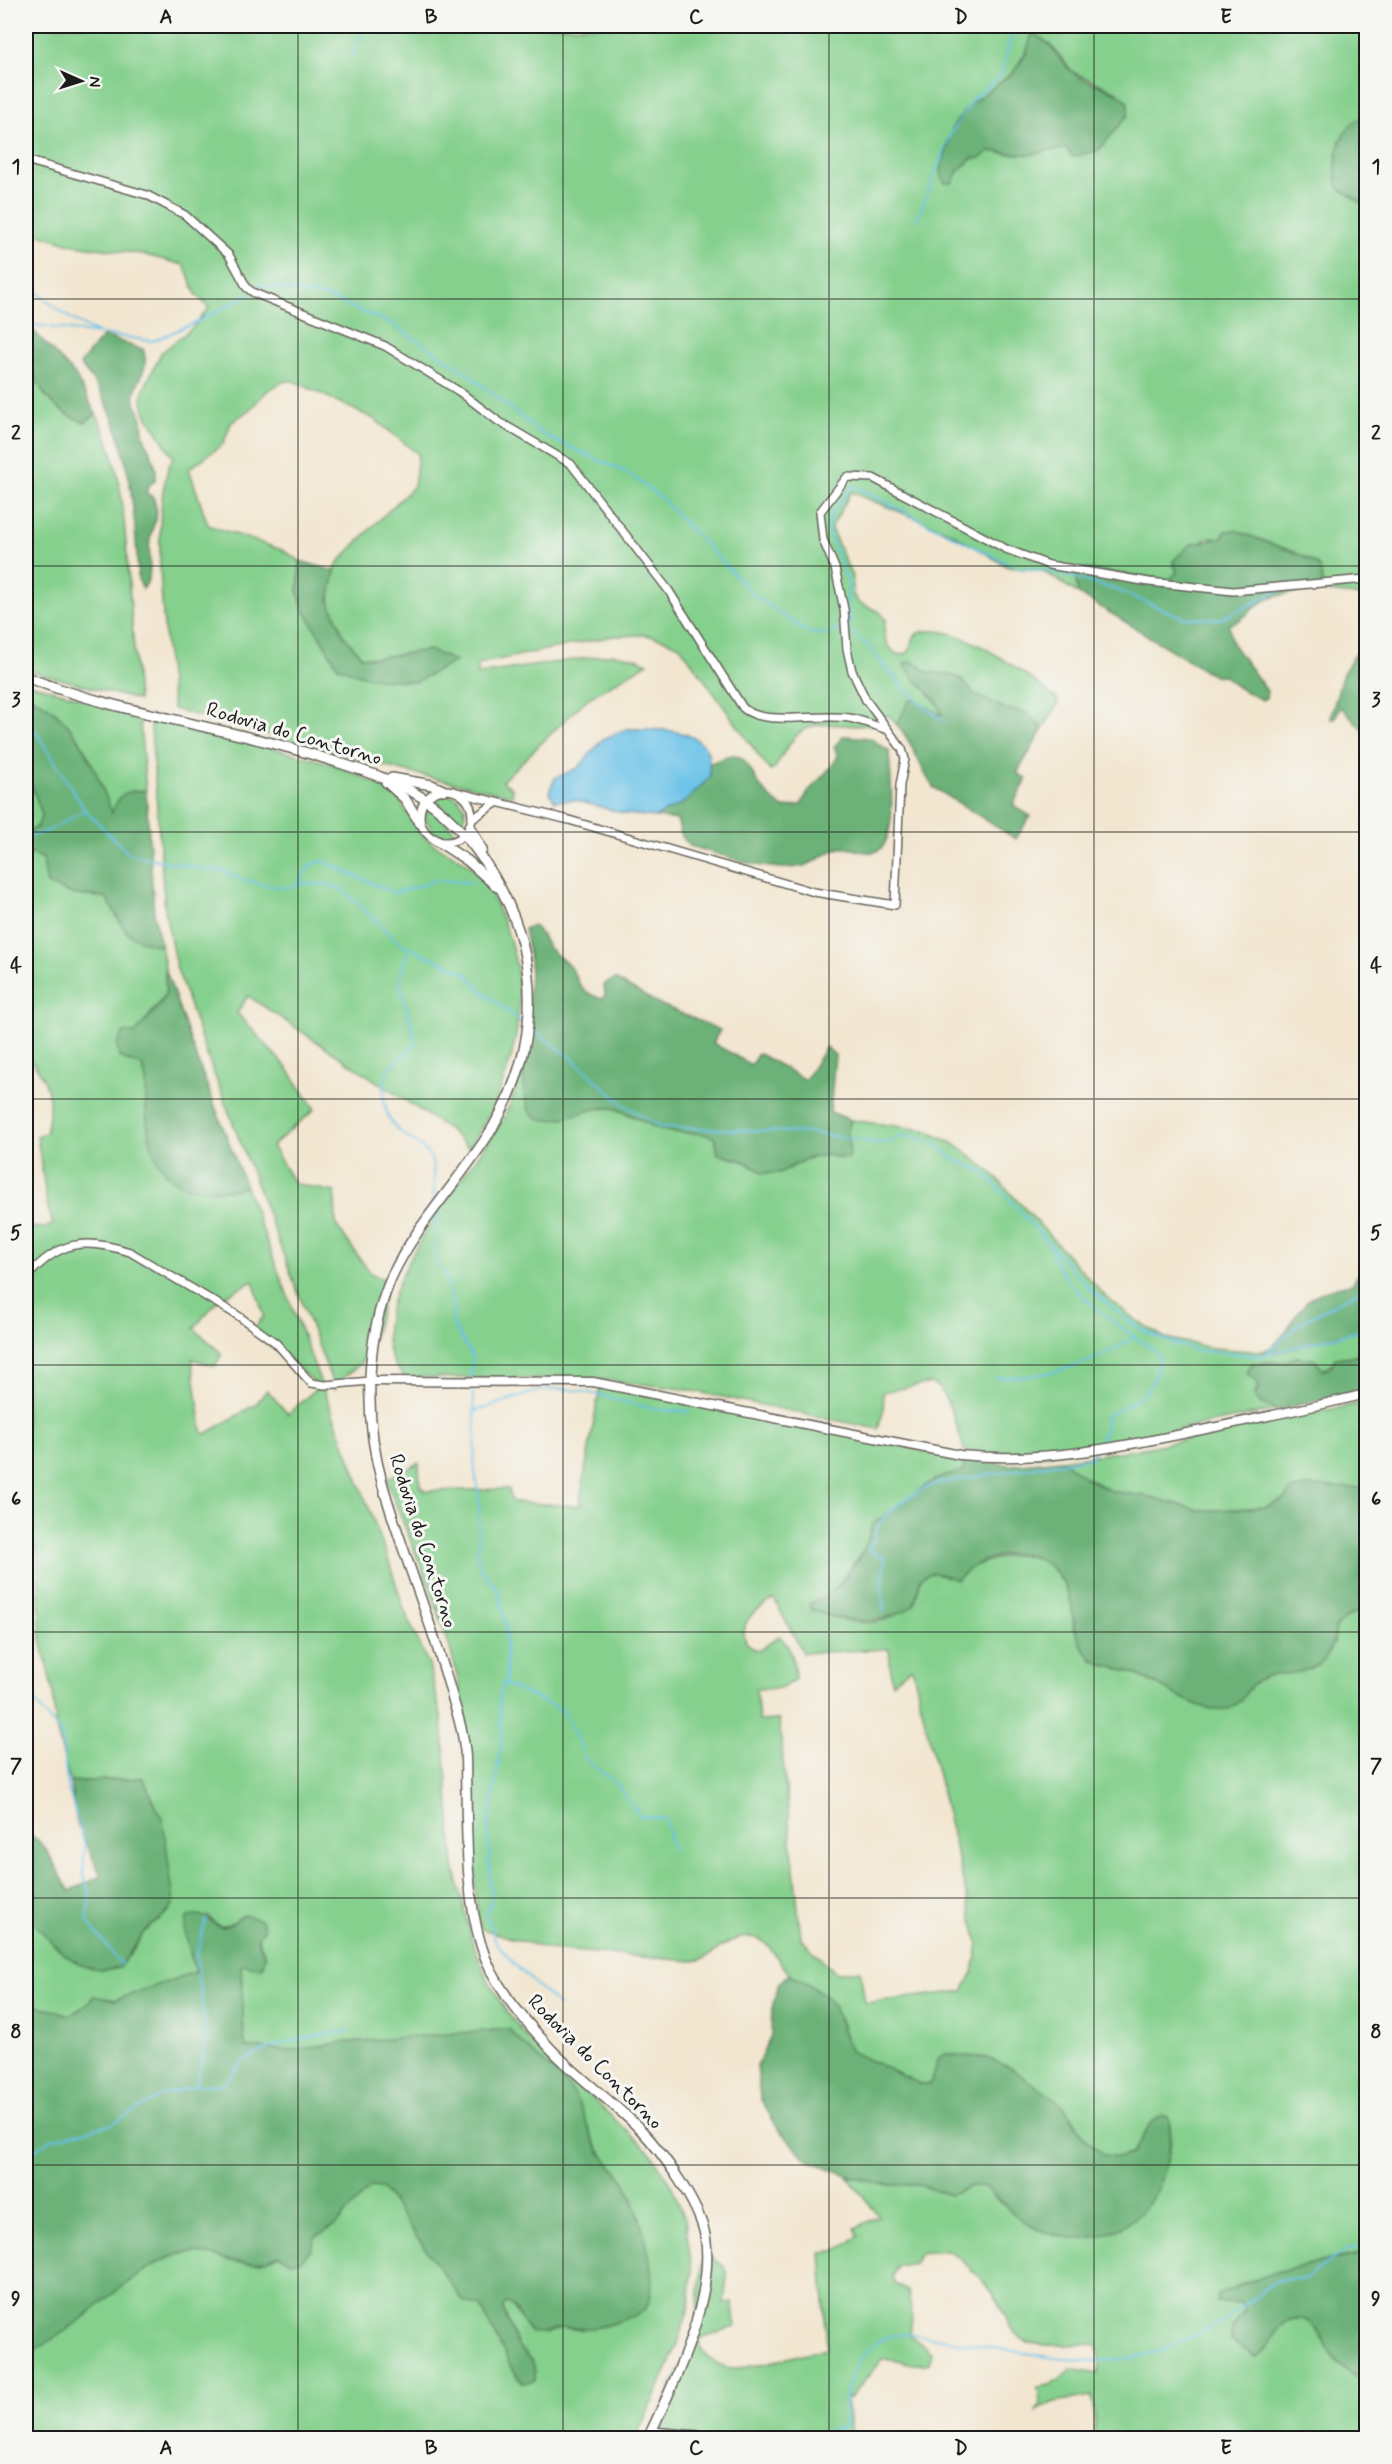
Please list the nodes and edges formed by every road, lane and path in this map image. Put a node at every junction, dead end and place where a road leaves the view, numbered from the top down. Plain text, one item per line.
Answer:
1 (26, 160) edge
2 (1366, 579) edge
3 (26, 677) edge
4 (885, 729) junction
5 (380, 777) junction
6 (443, 790) junction
7 (456, 792) junction
8 (425, 799) junction
9 (496, 803) junction
10 (420, 823) junction
11 (468, 827) junction
12 (435, 839) junction
13 (503, 893) junction
14 (26, 1278) edge
15 (370, 1381) junction
16 (1366, 1394) edge
17 (650, 2435) edge
18 (734, 2439) edge

1 - 4 street
2 - 4 street
3 - 5 main road, Rodovia do Contorno
4 - 9 street
5 - 6 main road
5 - 8 main road, Rodovia do Contorno
5 - 10 main road
6 - 7 street
6 - 8 street
7 - 9 street
7 - 11 street
8 - 10 street
8 - 11 main road, Rodovia do Contorno
9 - 11 street
10 - 12 street
11 - 12 street
11 - 13 main road, Rodovia do Contorno
12 - 13 main road
13 - 15 main road, Rodovia do Contorno
14 - 15 street
15 - 16 street
15 - 17 main road, Rodovia do Contorno
17 - 18 street

